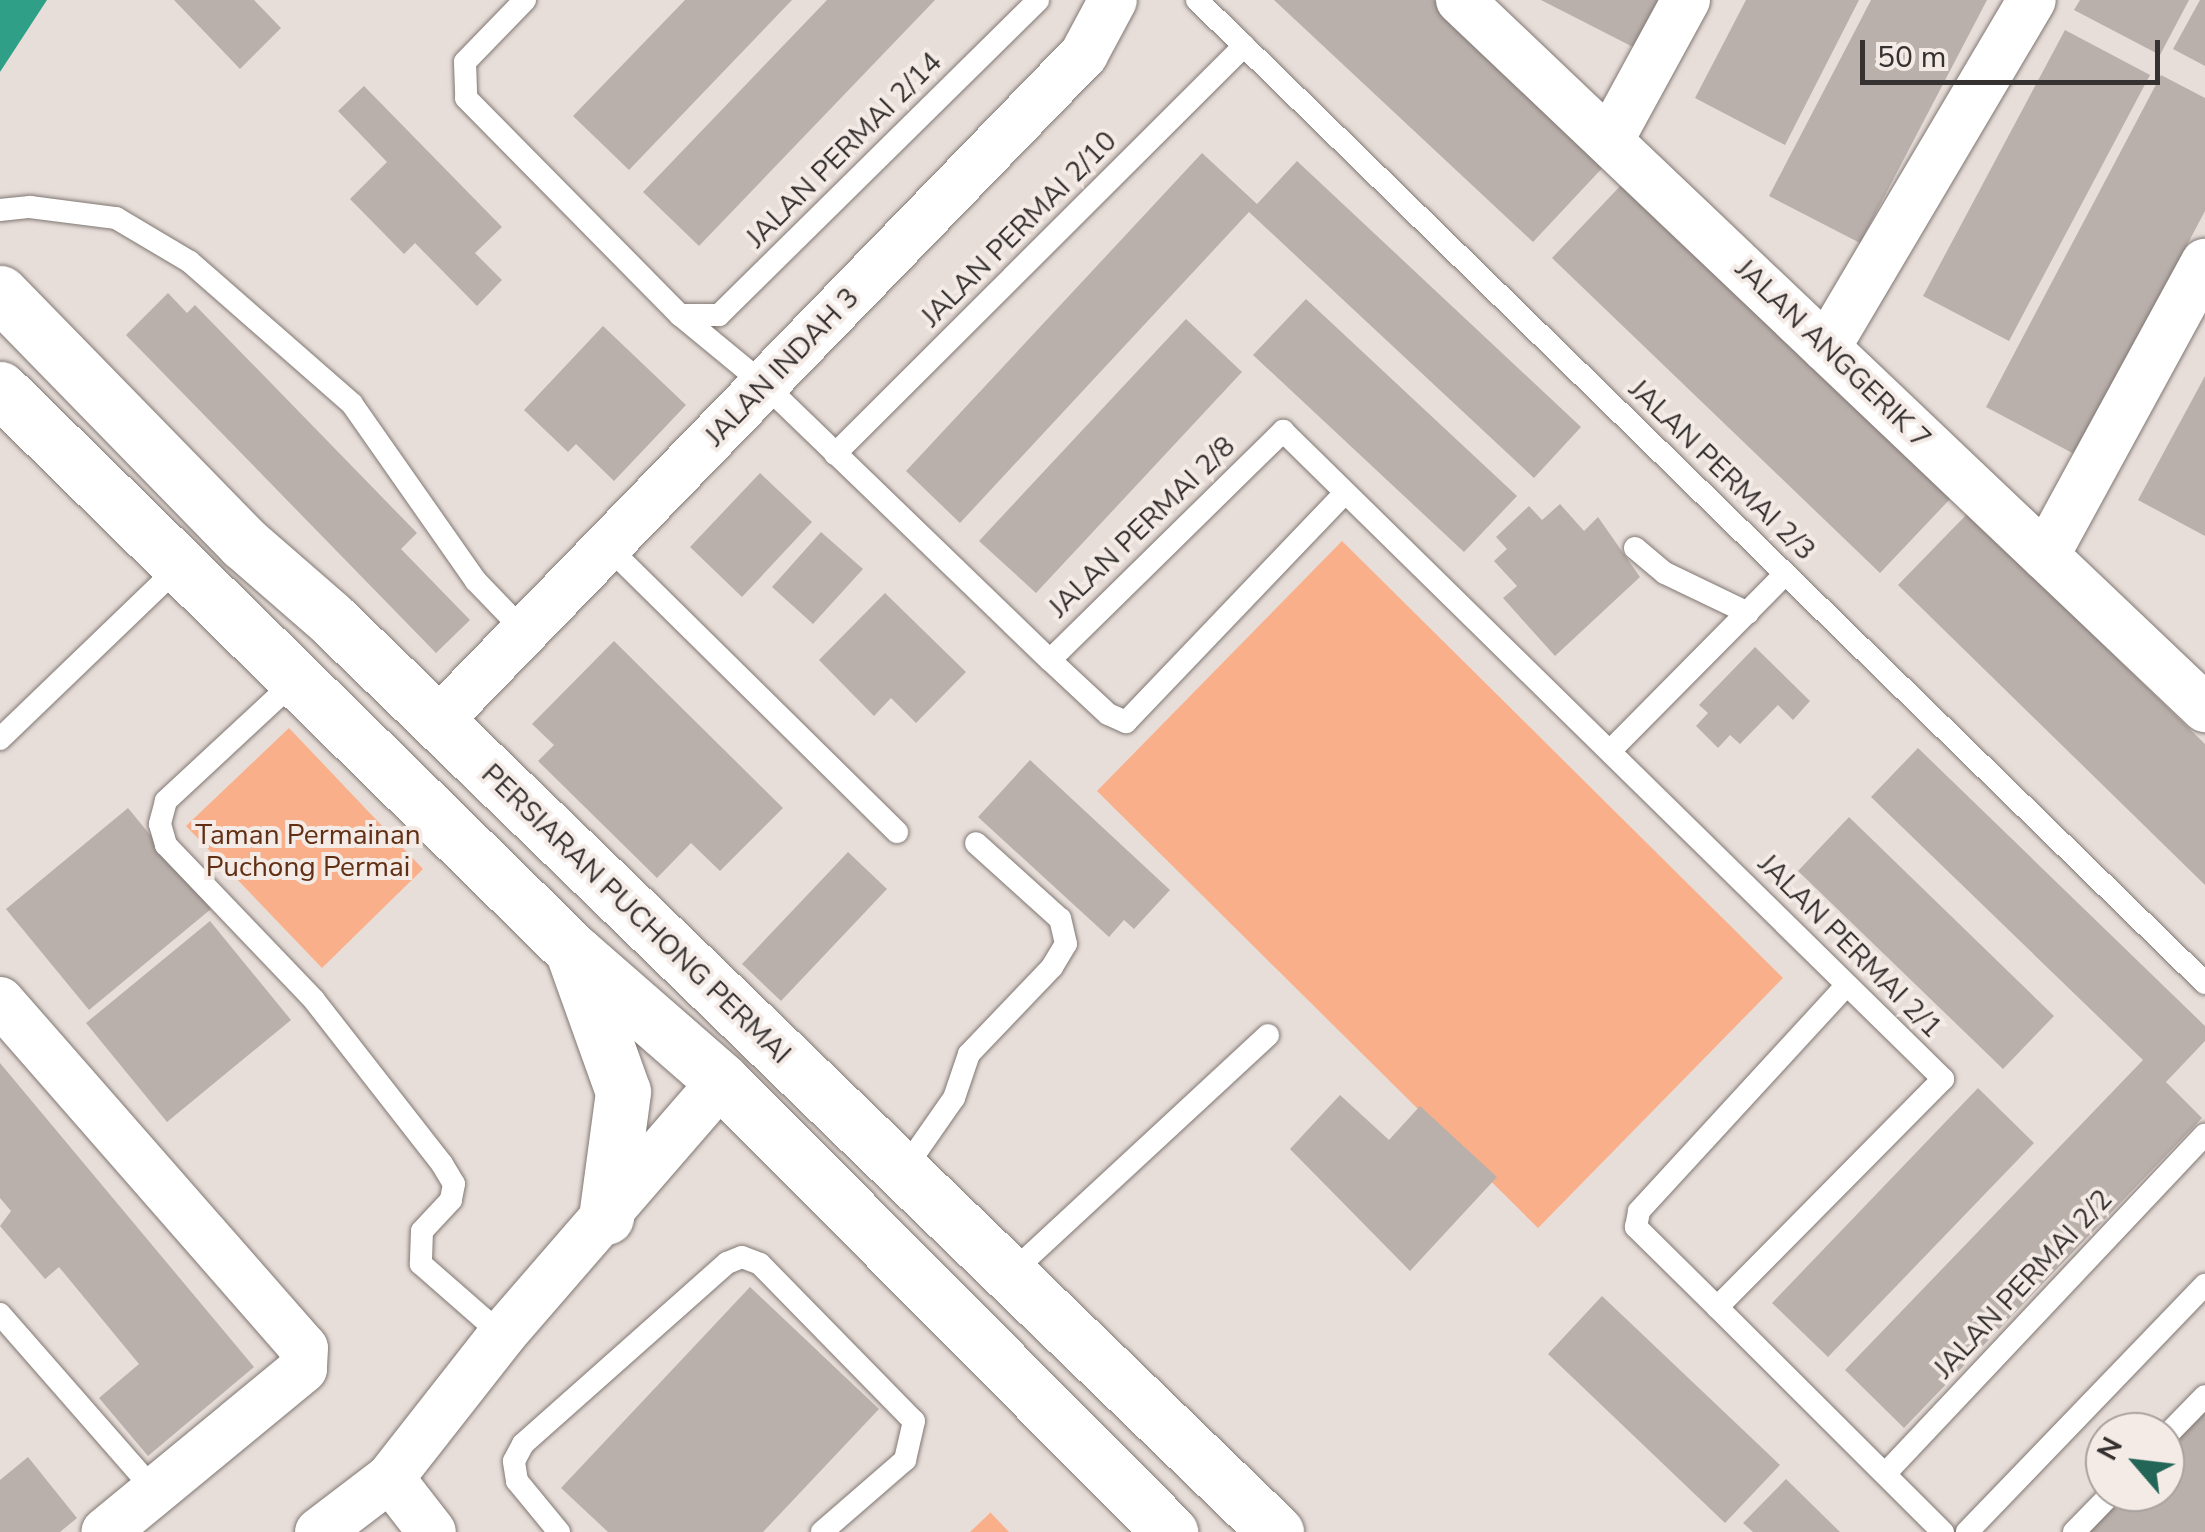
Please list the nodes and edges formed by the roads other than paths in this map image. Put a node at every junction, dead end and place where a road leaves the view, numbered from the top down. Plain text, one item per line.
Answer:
1 (525, 0) edge
2 (1038, 0) edge
3 (1113, 0) edge
4 (1197, 0) edge
5 (1460, 0) edge
6 (1686, 0) edge
7 (2032, 0) edge
8 (1244, 46) junction
9 (1608, 141) junction
10 (0, 210) edge
11 (2205, 264) edge
12 (0, 293) edge
13 (680, 316) junction
14 (1826, 348) junction
15 (765, 385) junction
16 (0, 389) edge
17 (836, 454) junction
18 (1343, 494) junction
19 (608, 546) junction
20 (1635, 548) dead end
21 (2044, 556) junction
22 (180, 566) junction
23 (1786, 574) junction
24 (1748, 613) junction
25 (525, 632) junction
26 (252, 638) junction
27 (1050, 660) junction
28 (296, 680) junction
29 (2205, 708) edge
30 (437, 722) junction
31 (0, 739) edge
32 (1610, 752) junction
33 (897, 832) dead end
34 (976, 843) dead end
35 (625, 904) junction
36 (556, 934) junction
37 (2205, 984) edge
38 (1847, 985) junction
39 (0, 1001) edge
40 (1268, 1035) dead end
41 (722, 1081) junction
42 (861, 1132) junction
43 (2205, 1135) edge
44 (902, 1172) junction
45 (606, 1217) junction
46 (1009, 1275) junction
47 (2205, 1284) edge
48 (1718, 1307) junction
49 (0, 1314) edge
50 (502, 1335) junction
51 (2205, 1396) edge
52 (2185, 1417) edge
53 (1885, 1474) junction
54 (390, 1478) junction
55 (154, 1491) junction
56 (2093, 1512) edge
57 (105, 1532) edge
58 (319, 1532) edge
59 (432, 1532) edge
60 (560, 1532) edge
61 (822, 1532) edge
62 (1170, 1532) edge
63 (1276, 1532) edge
64 (1943, 1532) edge
65 (1967, 1532) edge
66 (2074, 1532) edge

1 - 13 lane
2 - 13 lane, JALAN PERMAI 2/14
3 - 15 street, JALAN INDAH 3
4 - 8 lane, JALAN PERMAI 2/3
5 - 9 street, JALAN ANGGERIK 7
6 - 9 street
7 - 14 street
8 - 17 lane, JALAN PERMAI 2/10
8 - 23 lane, JALAN PERMAI 2/3
9 - 14 street, JALAN ANGGERIK 7
10 - 25 lane
11 - 21 street
12 - 30 street, PERSIARAN PUCHONG PERMAI
13 - 15 lane
14 - 21 street, JALAN ANGGERIK 7
15 - 17 lane, JALAN PERMAI 2/8
15 - 19 street, JALAN INDAH 3
16 - 22 street
17 - 27 lane, JALAN PERMAI 2/8
18 - 27 lane
18 - 27 lane, JALAN PERMAI 2/8
18 - 32 lane, JALAN PERMAI 2/1
19 - 25 street, JALAN INDAH 3
19 - 33 lane
20 - 24 lane
21 - 29 street, JALAN ANGGERIK 7
22 - 26 street
22 - 31 lane
23 - 24 lane
23 - 37 lane, JALAN PERMAI 2/3
24 - 32 lane
25 - 30 street, JALAN INDAH 3
26 - 28 street
26 - 30 street
28 - 36 street
28 - 50 lane
30 - 35 street, PERSIARAN PUCHONG PERMAI
30 - 36 street
32 - 38 lane, JALAN PERMAI 2/1
34 - 44 lane
35 - 41 street
35 - 42 street, PERSIARAN PUCHONG PERMAI
36 - 41 street
36 - 45 street
38 - 48 lane
38 - 48 lane, JALAN PERMAI 2/1
39 - 55 street
40 - 46 lane
41 - 42 street
41 - 45 street
41 - 62 street
42 - 44 street, PERSIARAN PUCHONG PERMAI
43 - 53 lane, JALAN PERMAI 2/2
44 - 46 street, PERSIARAN PUCHONG PERMAI
45 - 50 street
46 - 63 street, PERSIARAN PUCHONG PERMAI
47 - 65 lane
48 - 53 lane
49 - 55 lane
50 - 54 street
51 - 52 lane
53 - 64 lane
54 - 58 street
54 - 59 street
55 - 57 street
56 - 66 lane
60 - 61 lane

